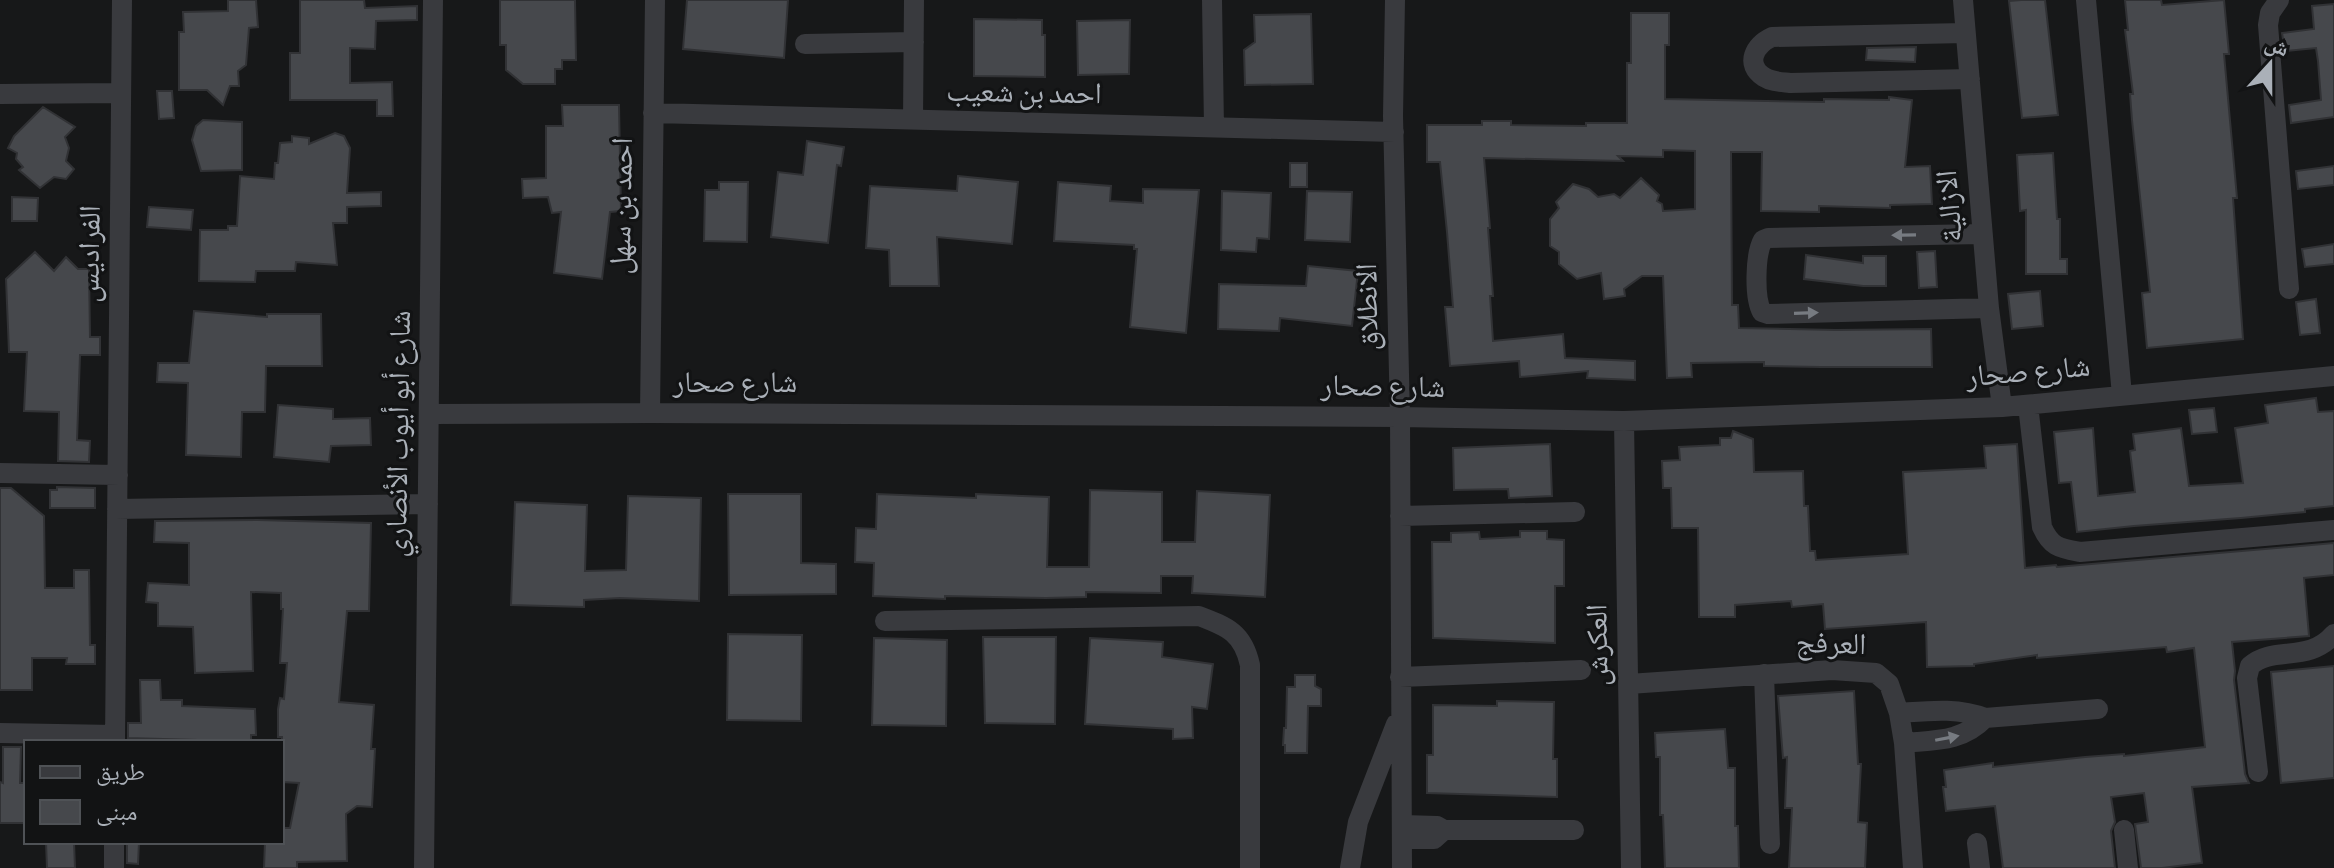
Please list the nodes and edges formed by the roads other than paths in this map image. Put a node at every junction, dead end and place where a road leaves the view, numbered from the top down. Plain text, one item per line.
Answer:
1 (122, 0) edge
2 (433, 0) edge
3 (655, 0) edge
4 (914, 0) edge
5 (1212, 0) edge
6 (1395, 0) edge
7 (1963, 0) edge
8 (2086, 0) edge
9 (2279, 0) edge
10 (1965, 33) junction
11 (914, 42) junction
12 (805, 44) dead end
13 (1970, 79) junction
14 (121, 93) junction
15 (0, 94) edge
16 (653, 113) junction
17 (913, 120) junction
18 (1214, 127) junction
19 (1394, 132) junction
20 (1982, 234) junction
21 (2289, 289) dead end
22 (1989, 308) junction
23 (2334, 376) edge
24 (2122, 395) junction
25 (2028, 405) junction
26 (2002, 407) junction
27 (650, 413) junction
28 (430, 414) junction
29 (1400, 417) junction
30 (1624, 421) junction
31 (0, 473) edge
32 (118, 475) junction
33 (428, 504) junction
34 (117, 509) junction
35 (1575, 512) dead end
36 (1400, 516) junction
37 (2334, 530) edge
38 (885, 621) dead end
39 (2334, 634) edge
40 (1581, 670) dead end
41 (1764, 674) junction
42 (1400, 677) junction
43 (1629, 684) junction
44 (1401, 709) junction
45 (2098, 709) dead end
46 (1899, 713) junction
47 (1985, 718) junction
48 (0, 733) edge
49 (115, 738) edge
50 (1904, 743) junction
51 (2258, 772) dead end
52 (1574, 830) dead end
53 (2124, 830) dead end
54 (1403, 832) junction
55 (1977, 843) dead end
56 (114, 844) edge
57 (1770, 844) dead end
58 (114, 868) edge
59 (424, 868) edge
60 (1250, 868) edge
61 (1350, 868) edge
62 (1402, 868) edge
63 (1631, 868) edge
64 (1913, 868) edge
65 (1980, 868) edge
66 (2128, 868) edge

1 - 14 street, الفراديس
2 - 28 street, شارع أبو أيوب الأنصاري
3 - 16 street, احمد بن سهل
4 - 11 street
5 - 18 street
6 - 19 street, الانطلاق
7 - 10 street, الازالية
8 - 24 street
9 - 21 street
10 - 13 street, الازالية
10 - 13 street
11 - 12 street
11 - 17 street
13 - 20 street, الازالية
14 - 15 street
14 - 32 street, الفراديس
16 - 17 street, احمد بن شعيب
16 - 27 street, احمد بن سهل
17 - 18 street, احمد بن شعيب
18 - 19 street, احمد بن شعيب
19 - 29 street, الانطلاق
20 - 22 street, الازالية
20 -> 22 street
22 - 26 street, الازالية
23 - 24 street, شارع صحار
24 - 25 street, شارع صحار
25 - 26 street, شارع صحار
25 - 37 street
26 - 30 street, شارع صحار
27 - 28 street, شارع صحار
27 - 29 street, شارع صحار
28 - 33 street, شارع أبو أيوب الأنصاري
29 - 30 street, شارع صحار
29 - 36 street, الانطلاق
30 - 43 street, العكرش
31 - 32 street
32 - 34 street, الفراديس
33 - 34 street
33 - 59 street, شارع أبو أيوب الأنصاري
34 - 49 street, الفراديس
35 - 36 street
36 - 42 street, الانطلاق
38 - 60 street
39 - 51 street
40 - 42 street
41 - 43 street, العرفج
41 - 46 street, العرفج
41 - 57 street
42 - 44 street, الانطلاق
43 - 63 street, العكرش
44 - 54 street, الانطلاق
44 - 61 street, الانطلاق
45 - 47 street
46 - 47 street
46 - 50 street, العرفج
50 -> 47 street
48 - 49 street, الفراديس
50 - 64 street, العرفج
52 - 54 street
53 - 66 street
54 - 62 street, الانطلاق
55 - 65 street
56 - 58 street

